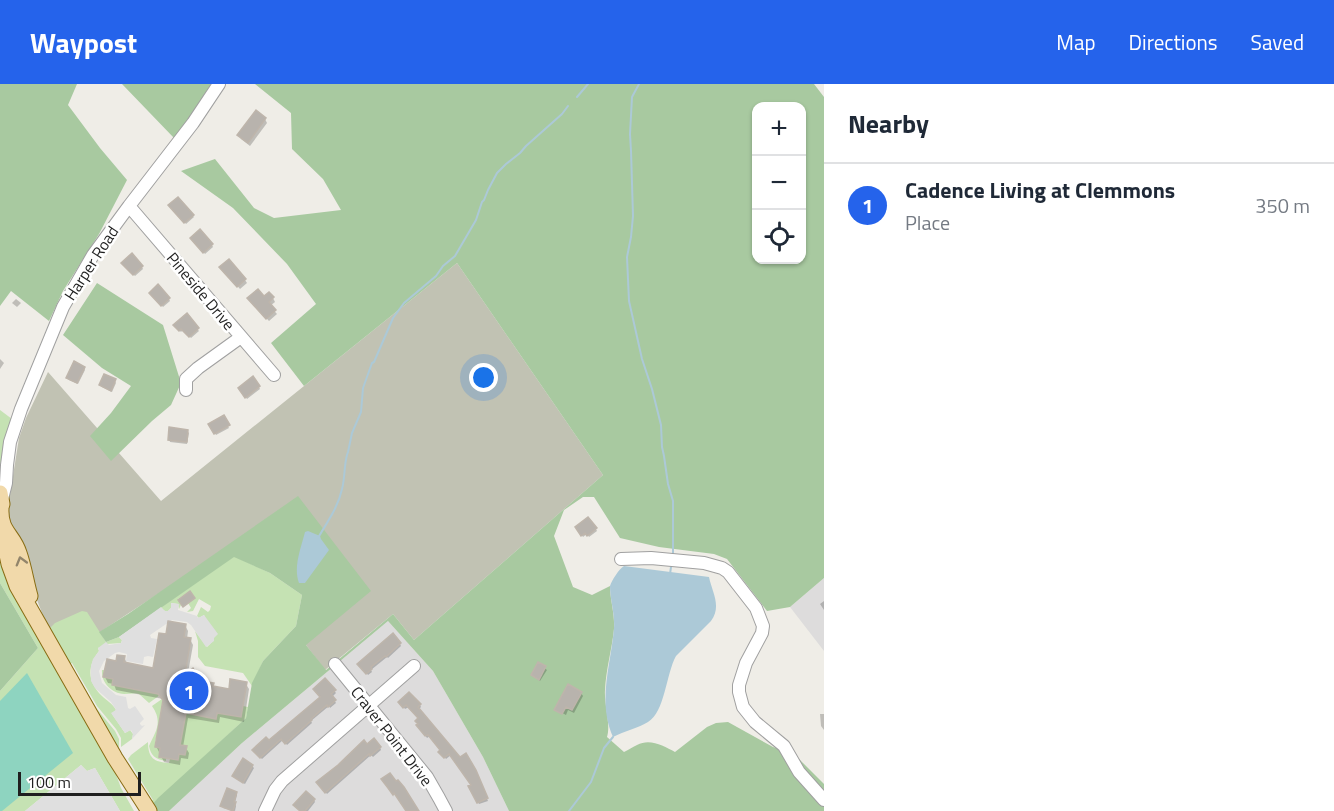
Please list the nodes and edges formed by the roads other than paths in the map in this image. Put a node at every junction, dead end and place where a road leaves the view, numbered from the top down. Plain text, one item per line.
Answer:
1 (219, 84) edge
2 (129, 206) junction
3 (241, 337) junction
4 (274, 375) dead end
5 (186, 390) dead end
6 (3, 469) edge
7 (1, 503) edge
8 (0, 536) edge
9 (621, 559) dead end
10 (35, 617) junction
11 (335, 664) dead end
12 (414, 666) dead end
13 (368, 705) junction
14 (115, 758) junction
15 (824, 800) edge
16 (141, 811) edge
17 (149, 811) edge
18 (265, 811) edge
19 (446, 811) edge

1 - 2 street, Harper Road
2 - 3 street, Pineside Drive
2 - 6 street, Harper Road
3 - 4 street, Pineside Drive
3 - 5 street
6 - 7 street, Harper Road
10 -> 7 main road
8 - 10 main road
9 - 15 street
10 - 14 main road
11 - 13 street, Craver Point Drive
12 - 13 street
13 - 18 street
13 - 19 street, Craver Point Drive
14 - 16 main road
14 - 17 main road

